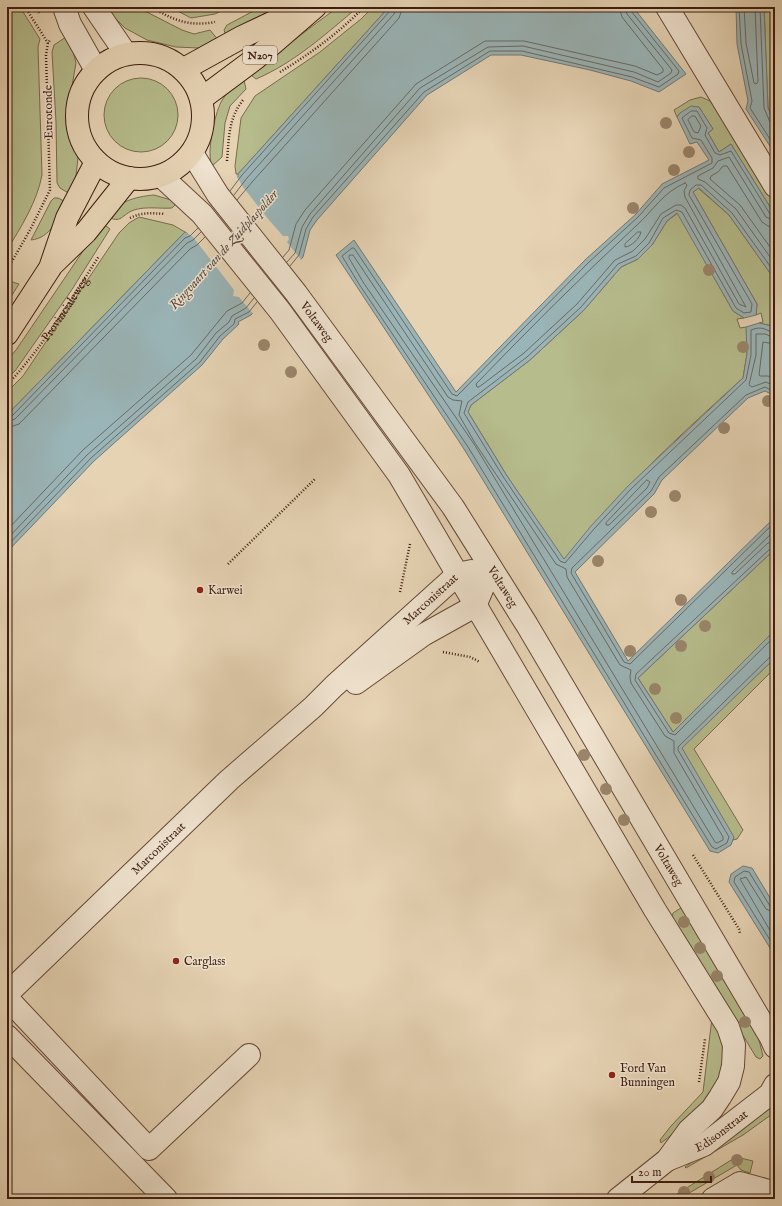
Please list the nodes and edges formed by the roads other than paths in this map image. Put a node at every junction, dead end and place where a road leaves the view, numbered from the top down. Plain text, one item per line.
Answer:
1 (64, 7) edge
2 (94, 7) edge
3 (306, 7) edge
4 (314, 7) edge
5 (667, 7) edge
6 (126, 54) junction
7 (184, 69) junction
8 (96, 70) junction
9 (201, 99) junction
10 (192, 152) junction
11 (96, 162) junction
12 (161, 176) junction
13 (129, 178) junction
14 (775, 186) edge
15 (50, 268) junction
16 (7, 334) edge
17 (491, 568) junction
18 (458, 574) junction
19 (476, 606) junction
20 (313, 707) junction
21 (7, 994) edge
22 (7, 998) edge
23 (10, 1045) edge
24 (775, 1047) edge
25 (249, 1055) dead end
26 (733, 1066) joint
27 (773, 1089) edge
28 (667, 1160) junction
29 (166, 1199) edge
30 (618, 1199) edge
31 (713, 1199) edge
32 (774, 1199) edge

1 - 8 street
2 - 6 street
3 - 7 main road, N207
4 - 9 main road, N207
5 - 14 street
6 - 7 main road
6 - 8 main road
7 - 9 main road
8 - 11 main road
9 - 10 main road
10 - 12 main road
10 - 17 street, Voltaweg
11 - 13 main road
11 - 15 main road
12 - 13 main road
12 - 18 street, Voltaweg
13 - 15 main road
15 - 16 main road
17 - 18 street, Marconistraat
17 - 19 street
17 - 24 street, Voltaweg
18 - 19 street, Voltaweg
18 - 20 street, Marconistraat
19 - 20 street, Marconistraat
19 - 26 street, Voltaweg
20 - 21 street, Marconistraat
22 - 25 street
23 - 29 street
26 - 28 street, Edisonstraat
27 - 28 street, Edisonstraat
28 - 30 street, Edisonstraat
31 - 32 street

